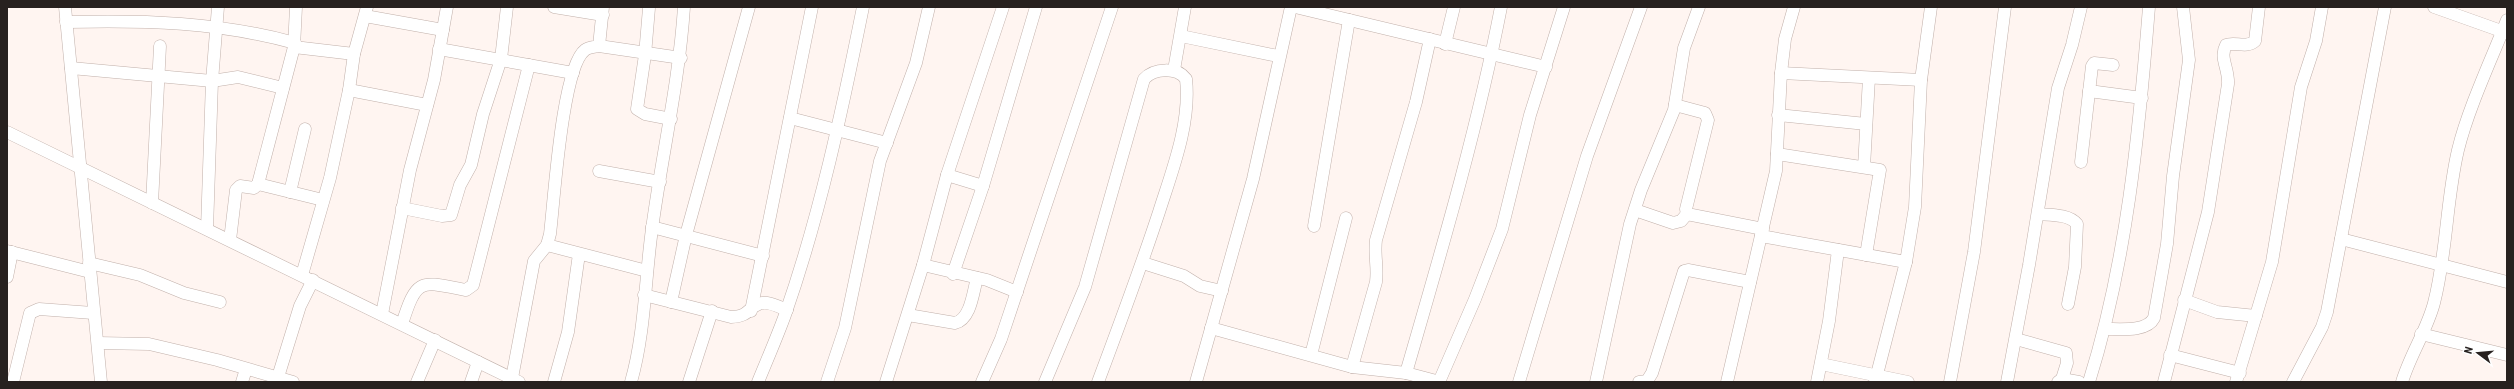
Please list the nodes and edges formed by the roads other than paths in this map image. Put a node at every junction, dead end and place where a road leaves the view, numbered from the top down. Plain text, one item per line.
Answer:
1 (65, 7) edge
2 (218, 7) edge
3 (296, 7) edge
4 (447, 7) edge
5 (507, 7) edge
6 (554, 7) edge
7 (684, 7) edge
8 (748, 7) edge
9 (812, 7) edge
10 (863, 7) edge
11 (929, 7) edge
12 (1003, 7) edge
13 (1036, 7) edge
14 (1112, 7) edge
15 (1185, 7) edge
16 (1291, 7) edge
17 (1295, 7) edge
18 (1454, 7) edge
19 (1501, 7) edge
20 (1564, 7) edge
21 (1641, 7) edge
22 (1699, 7) edge
23 (1931, 7) edge
24 (2005, 7) edge
25 (2080, 7) edge
26 (2149, 7) edge
27 (2183, 7) edge
28 (2259, 7) edge
29 (2322, 7) edge
30 (2385, 7) edge
31 (649, 8) edge
32 (1792, 8) edge
33 (2437, 8) edge
34 (366, 11) edge
35 (603, 11) edge
36 (1349, 20) junction
37 (66, 22) junction
38 (216, 26) junction
39 (2506, 28) edge
40 (443, 30) junction
41 (1181, 36) junction
42 (1430, 39) junction
43 (1445, 44) junction
44 (294, 45) junction
45 (160, 46) dead end
46 (599, 46) junction
47 (439, 49) junction
48 (354, 54) junction
49 (1492, 54) junction
50 (645, 55) junction
51 (1278, 56) junction
52 (681, 58) junction
53 (501, 59) junction
54 (529, 65) junction
55 (2113, 65) dead end
56 (1546, 67) junction
57 (71, 68) junction
58 (1174, 70) junction
59 (573, 73) junction
60 (1781, 73) junction
61 (158, 76) junction
62 (1869, 78) junction
63 (1921, 80) junction
64 (212, 81) junction
65 (283, 88) junction
66 (349, 90) junction
67 (2089, 91) junction
68 (2142, 98) junction
69 (1676, 105) junction
70 (427, 106) junction
71 (1778, 115) junction
72 (790, 118) junction
73 (672, 119) junction
74 (1866, 124) junction
75 (305, 129) dead end
76 (837, 131) junction
77 (8, 135) edge
78 (887, 143) junction
79 (1777, 154) junction
80 (2081, 162) dead end
81 (1864, 167) junction
82 (80, 168) junction
83 (599, 172) dead end
84 (948, 175) junction
85 (660, 182) junction
86 (258, 184) junction
87 (983, 186) junction
88 (290, 192) junction
89 (323, 200) junction
90 (152, 203) junction
91 (402, 208) junction
92 (1635, 210) junction
93 (1687, 214) junction
94 (2038, 214) junction
95 (1346, 218) dead end
96 (1314, 226) dead end
97 (652, 227) junction
98 (207, 229) junction
99 (1762, 232) junction
100 (686, 235) junction
101 (2341, 239) junction
102 (230, 240) junction
103 (547, 245) junction
104 (1838, 250) junction
105 (10, 251) edge
106 (579, 254) junction
107 (1866, 255) junction
108 (763, 256) junction
109 (1906, 262) junction
110 (1143, 263) junction
111 (923, 264) junction
112 (2443, 264) junction
113 (89, 268) junction
114 (647, 271) junction
115 (953, 274) junction
116 (7, 277) edge
117 (307, 277) junction
118 (977, 278) junction
119 (1750, 282) junction
120 (2507, 282) edge
121 (1222, 290) junction
122 (1017, 292) junction
123 (644, 295) junction
124 (2184, 300) junction
125 (220, 302) dead end
126 (672, 302) junction
127 (2068, 304) dead end
128 (787, 310) junction
129 (751, 311) junction
130 (712, 312) junction
131 (93, 313) junction
132 (382, 314) junction
133 (908, 315) junction
134 (2256, 316) junction
135 (402, 324) junction
136 (1211, 328) junction
137 (2106, 330) junction
138 (2421, 334) junction
139 (2016, 338) junction
140 (435, 340) junction
141 (98, 343) junction
142 (1312, 355) junction
143 (2170, 355) junction
144 (2507, 355) edge
145 (478, 362) junction
146 (1821, 364) junction
147 (1352, 367) junction
148 (246, 369) junction
149 (1411, 376) edge
150 (278, 377) junction
151 (1876, 378) edge
152 (2238, 378) edge
153 (515, 380) edge
154 (2060, 380) edge
155 (1901, 381) edge
156 (13, 382) edge
157 (101, 382) edge
158 (242, 382) edge
159 (293, 382) edge
160 (417, 382) edge
161 (471, 382) edge
162 (554, 382) edge
163 (631, 382) edge
164 (689, 382) edge
165 (758, 382) edge
166 (827, 382) edge
167 (886, 382) edge
168 (982, 382) edge
169 (1045, 382) edge
170 (1098, 382) edge
171 (1196, 382) edge
172 (1439, 382) edge
173 (1519, 382) edge
174 (1596, 382) edge
175 (1638, 382) edge
176 (1727, 382) edge
177 (1816, 382) edge
178 (1950, 382) edge
179 (2007, 382) edge
180 (2079, 382) edge
181 (2089, 382) edge
182 (2164, 382) edge
183 (2293, 382) edge
184 (2402, 382) edge

1 - 37 street
2 - 38 street
3 - 44 street
4 - 40 street
5 - 53 street
6 - 35 street
7 - 52 street
8 - 100 street
9 - 72 street
10 - 76 street
11 - 78 street
12 - 84 street
13 - 87 street
14 - 122 street
15 - 41 street
16 - 51 street
17 - 36 street
18 - 43 street
19 - 49 street
20 - 56 street
21 - 173 street
22 - 69 street
23 - 63 street
24 - 178 street
25 - 94 street
26 - 68 street
27 - 137 street
28 - 124 street
29 - 134 street
30 - 101 street
31 - 50 street
32 - 60 street
33 - 39 street
34 - 40 street
34 - 48 street
35 - 46 street
36 - 42 street
36 - 96 street
37 - 38 street
37 - 57 street
38 - 44 street
38 - 64 street
39 - 112 street
40 - 47 street
41 - 51 street
41 - 58 street
42 - 43 street
42 - 147 street
43 - 49 street
44 - 48 street
44 - 65 street
45 - 61 street
46 - 50 street
46 - 59 street
47 - 53 street
47 - 70 street
48 - 66 street
49 - 56 street
49 - 149 street
50 - 52 street
50 - 73 street
51 - 121 street
52 - 73 street
53 - 54 street
53 - 91 street
54 - 59 street
54 - 135 street
55 - 67 street
56 - 172 street
57 - 61 street
57 - 82 street
58 - 110 street
58 - 169 street
59 - 103 street
60 - 62 street
60 - 71 street
61 - 64 street
61 - 90 street
62 - 63 street
62 - 74 street
63 - 109 street
64 - 65 street
64 - 98 street
65 - 86 street
66 - 70 street
66 - 89 street
67 - 68 street
67 - 80 street
68 - 137 street
69 - 92 street
69 - 93 street
70 - 91 street
71 - 74 street
71 - 79 street
72 - 76 street
72 - 108 street
73 - 85 street
74 - 81 street
75 - 88 street
76 - 78 street
76 - 128 street
77 - 82 street
78 - 166 street
79 - 81 street
79 - 99 street
81 - 107 street
82 - 90 street
82 - 113 street
83 - 85 street
84 - 87 street
84 - 111 street
85 - 97 street
86 - 88 street
86 - 102 street
87 - 115 street
88 - 89 street
89 - 117 street
90 - 98 street
91 - 132 street
92 - 93 street
92 - 174 street
93 - 99 street
94 - 127 street
94 - 139 street
95 - 142 street
97 - 100 street
97 - 114 street
98 - 102 street
99 - 104 street
99 - 119 street
100 - 108 street
100 - 126 street
101 - 112 street
101 - 183 street
102 - 117 street
103 - 106 street
103 - 153 street
104 - 107 street
104 - 146 street
105 - 113 street
105 - 116 street
106 - 114 street
106 - 162 street
107 - 109 street
108 - 129 street
109 - 151 street
110 - 121 street
110 - 170 street
111 - 115 street
111 - 133 street
112 - 120 street
112 - 138 street
113 - 125 street
113 - 131 street
114 - 123 street
115 - 118 street
117 - 132 street
117 - 150 street
118 - 122 street
118 - 133 street
119 - 175 street
119 - 176 street
121 - 136 street
122 - 168 street
123 - 126 street
123 - 163 street
124 - 134 street
124 - 143 street
126 - 130 street
128 - 129 street
128 - 165 street
129 - 130 street
130 - 164 street
131 - 141 street
131 - 156 street
132 - 135 street
133 - 167 street
134 - 152 street
135 - 140 street
136 - 142 street
136 - 171 street
137 - 181 street
138 - 144 street
138 - 184 street
139 - 154 street
139 - 179 street
140 - 145 street
140 - 160 street
141 - 148 street
141 - 157 street
142 - 147 street
143 - 152 street
143 - 182 street
145 - 153 street
145 - 161 street
146 - 151 street
146 - 177 street
147 - 149 street
148 - 150 street
148 - 158 street
149 - 172 street
150 - 159 street
151 - 155 street
154 - 180 street

